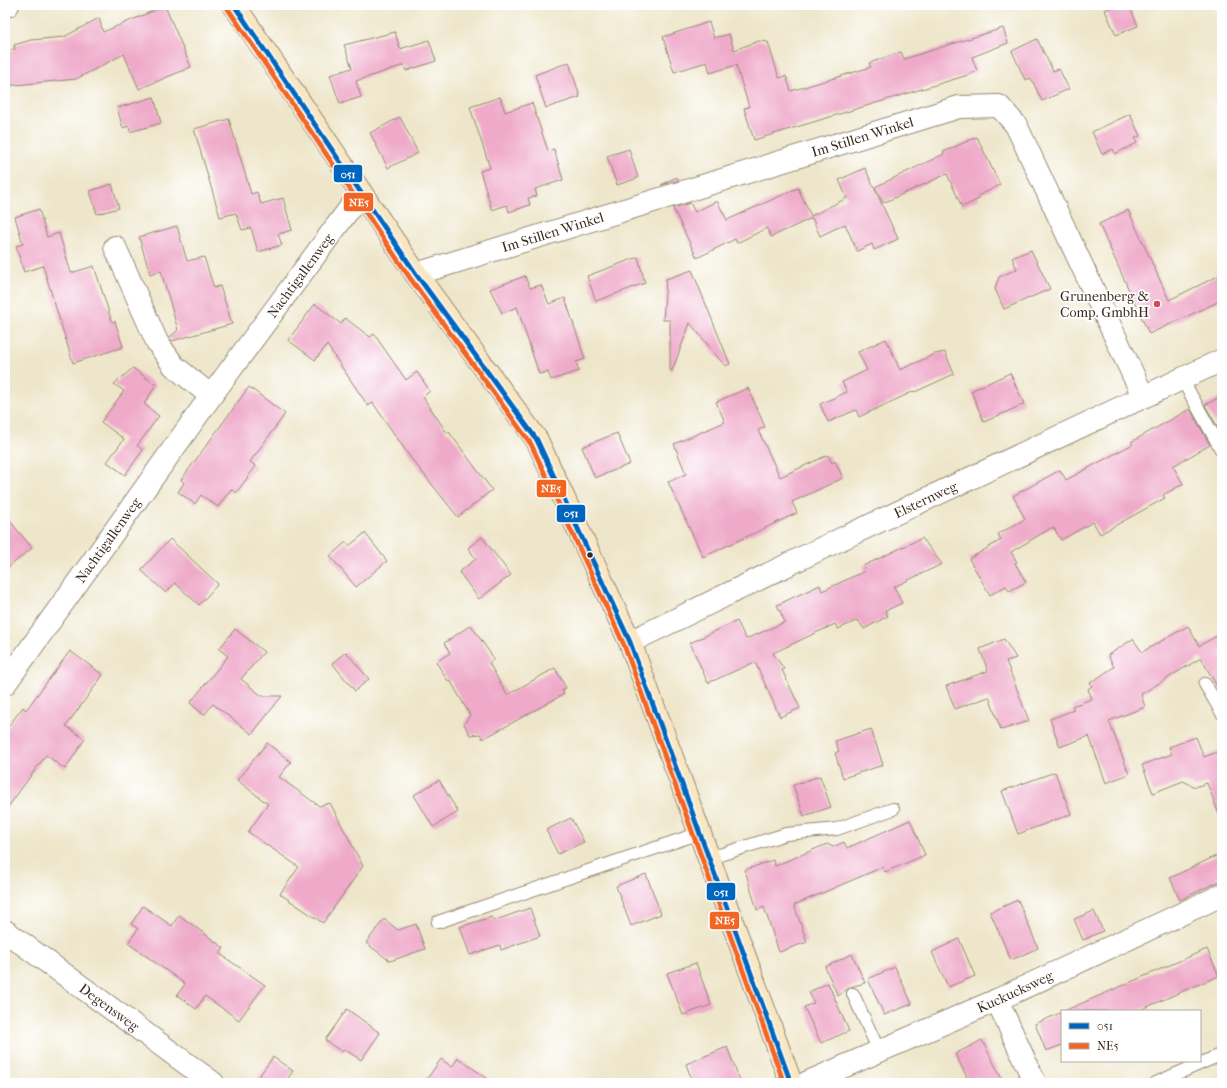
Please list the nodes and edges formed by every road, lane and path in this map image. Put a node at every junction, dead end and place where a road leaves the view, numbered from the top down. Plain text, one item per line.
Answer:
1 (8, 5) edge
2 (234, 5) edge
3 (5, 6) edge
4 (361, 194) junction
5 (115, 247) dead end
6 (416, 274) junction
7 (1222, 360) edge
8 (1182, 379) junction
9 (211, 396) junction
10 (1143, 396) junction
11 (1222, 452) edge
12 (630, 642) junction
13 (5, 684) edge
14 (1205, 684) dead end
15 (1222, 713) edge
16 (893, 809) dead end
17 (700, 833) junction
18 (710, 858) junction
19 (1222, 896) edge
20 (438, 922) dead end
21 (5, 931) edge
22 (853, 994) dead end
23 (997, 1000) junction
24 (879, 1051) junction
25 (1222, 1054) edge
26 (213, 1083) edge
27 (791, 1083) edge
28 (806, 1083) edge
29 (1035, 1083) edge
30 (1156, 1083) edge

1 - 3 street
2 - 4 street
4 - 6 street
4 - 9 street, Nachtigallenweg
5 - 9 street
6 - 10 street, Im Stillen Winkel
6 - 12 street
7 - 8 street, Elsternweg
8 - 10 street, Elsternweg
8 - 11 lane
9 - 13 street, Nachtigallenweg
10 - 12 street, Elsternweg
12 - 17 street
14 - 15 lane
16 - 18 lane
17 - 18 street
17 - 20 lane
18 - 27 street
19 - 23 street, Kuckucksweg
21 - 26 street, Degensweg
22 - 24 lane
23 - 24 street, Kuckucksweg
23 - 29 street
24 - 28 street, Kuckucksweg
25 - 30 lane

